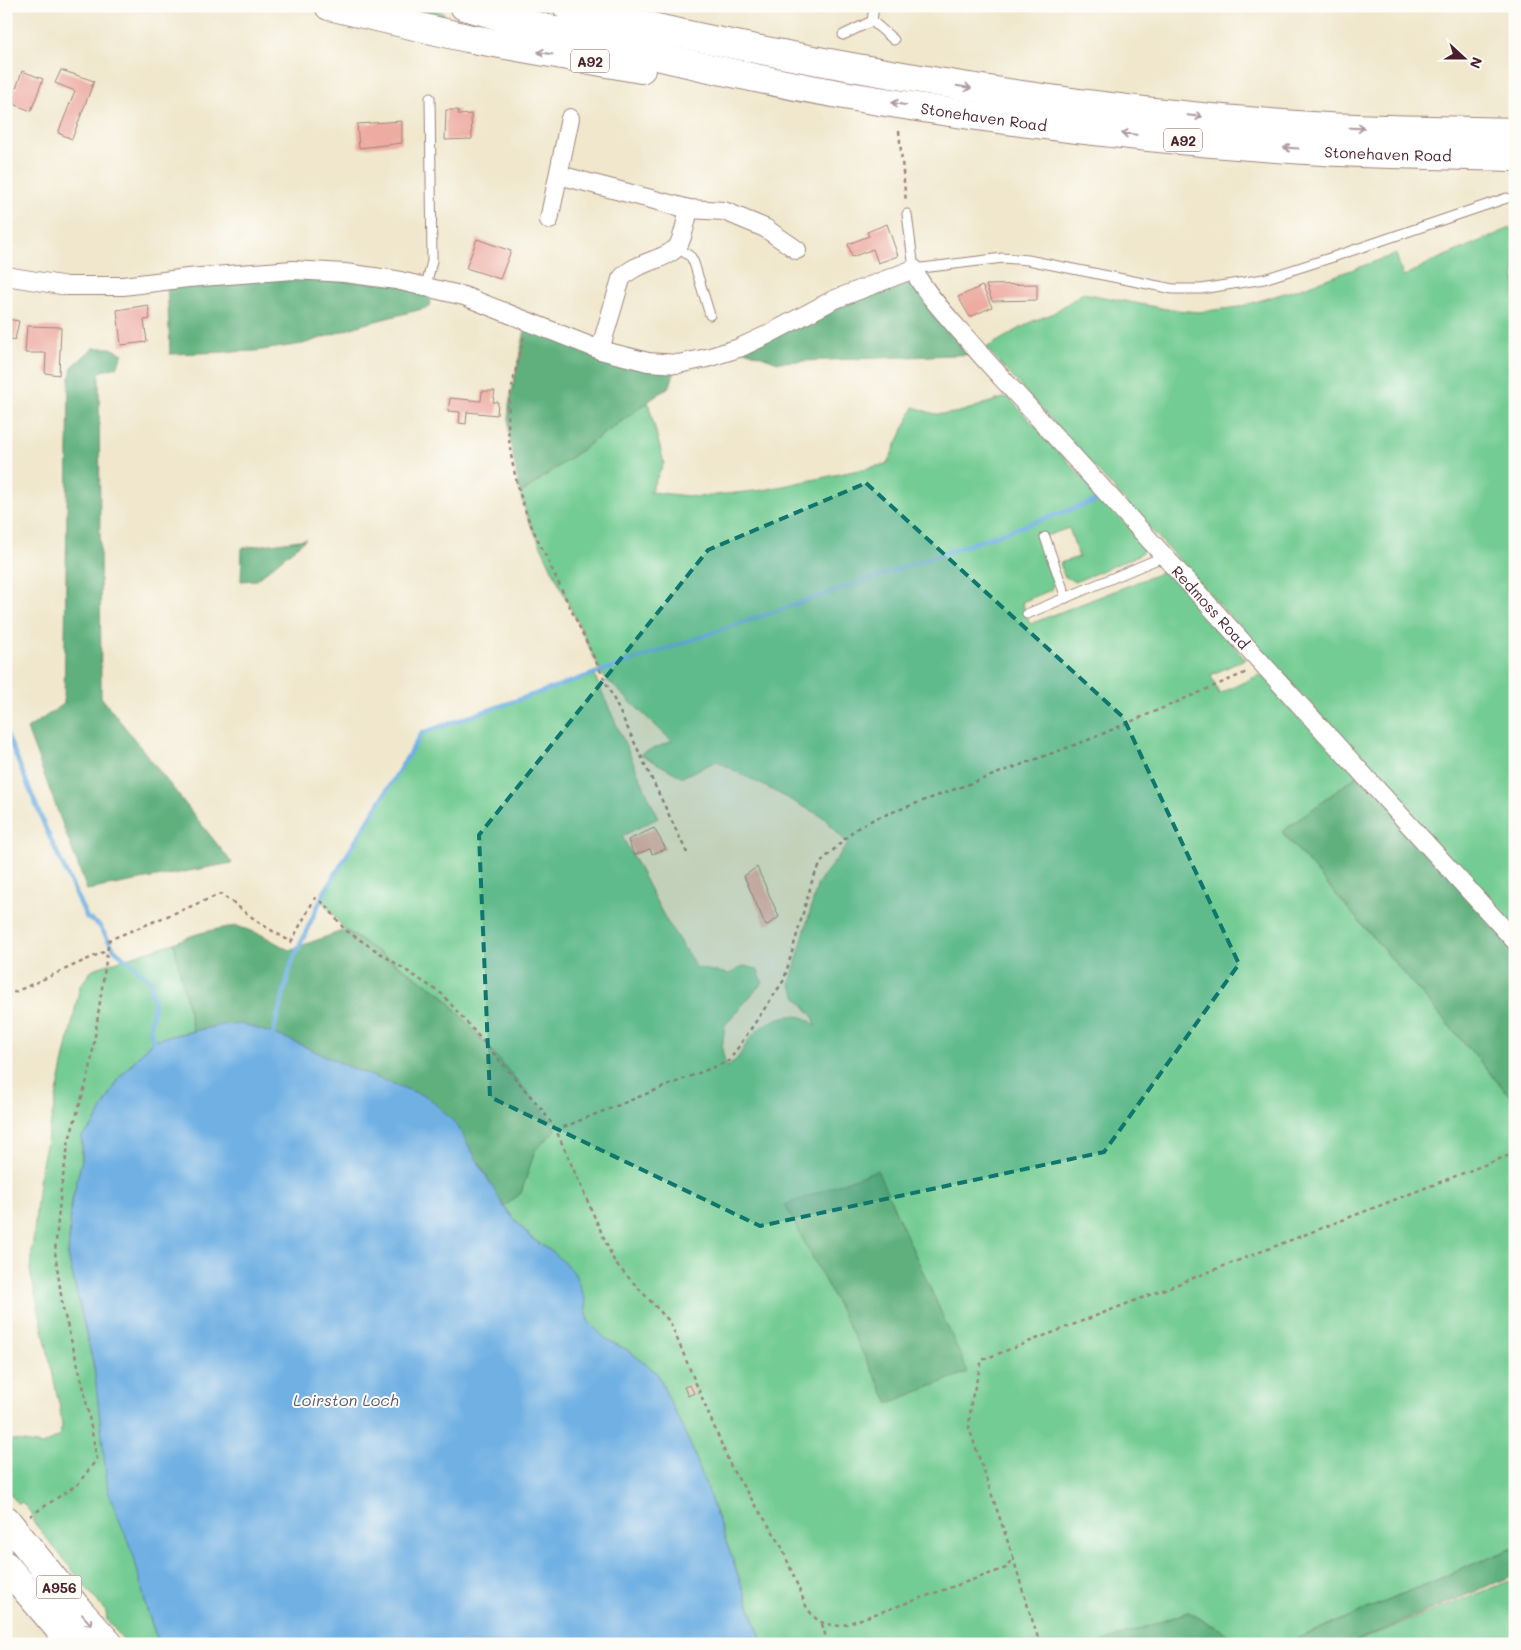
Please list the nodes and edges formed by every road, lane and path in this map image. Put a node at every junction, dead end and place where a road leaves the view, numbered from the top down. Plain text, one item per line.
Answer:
1 (329, 6) edge
2 (464, 6) edge
3 (567, 6) edge
4 (625, 6) edge
5 (874, 6) edge
6 (872, 21) junction
7 (843, 35) dead end
8 (894, 40) dead end
9 (899, 76) junction
10 (853, 97) junction
11 (430, 98) dead end
12 (570, 118) dead end
13 (899, 132) dead end
14 (1515, 132) edge
15 (1515, 156) edge
16 (559, 175) junction
17 (1507, 198) dead end
18 (689, 208) junction
19 (907, 214) joint
20 (549, 220) dead end
21 (677, 247) junction
22 (797, 250) dead end
23 (914, 269) junction
24 (6, 276) edge
25 (426, 286) junction
26 (710, 315) dead end
27 (528, 321) junction
28 (600, 350) junction
29 (1045, 537) dead end
30 (1165, 556) junction
31 (1066, 598) junction
32 (1027, 614) dead end
33 (1265, 664) junction
34 (688, 855) dead end
35 (1515, 941) edge
36 (108, 950) junction
37 (6, 996) edge
38 (556, 1130) junction
39 (1515, 1153) edge
40 (9, 1524) edge
41 (1013, 1557) junction
42 (6, 1566) edge
43 (822, 1624) junction
44 (72, 1644) edge
45 (109, 1644) edge
46 (828, 1644) edge
47 (1040, 1644) edge

10 -> 1 main road, A92
2 - 10 main road, Stonehaven Road / A92
3 - 9 main road, Stonehaven Road / A92
4 - 9 main road, A92
5 - 6 lane
6 - 7 lane
6 - 8 lane
9 -> 14 main road, Stonehaven Road / A92
15 -> 10 main road, Stonehaven Road / A92
11 - 25 lane
12 - 16 street
13 - 19 path
16 - 18 street
16 - 20 street
17 - 23 lane
18 - 21 street
18 - 22 street
19 - 23 lane
21 - 26 lane
21 - 28 street
23 - 28 street
23 - 30 street, Redmoss Road
24 - 25 street
25 - 27 street
27 - 28 street
27 - 34 path
29 - 31 lane
30 - 31 lane
30 - 33 street, Redmoss Road
31 - 32 lane
33 - 35 street, Redmoss Road
33 - 38 path
36 - 37 path
36 - 38 path
36 - 40 path
38 - 43 path
39 - 41 path
40 -> 45 main road, A956
41 - 43 path
41 - 47 path
42 - 44 main road, A956
43 - 46 path

